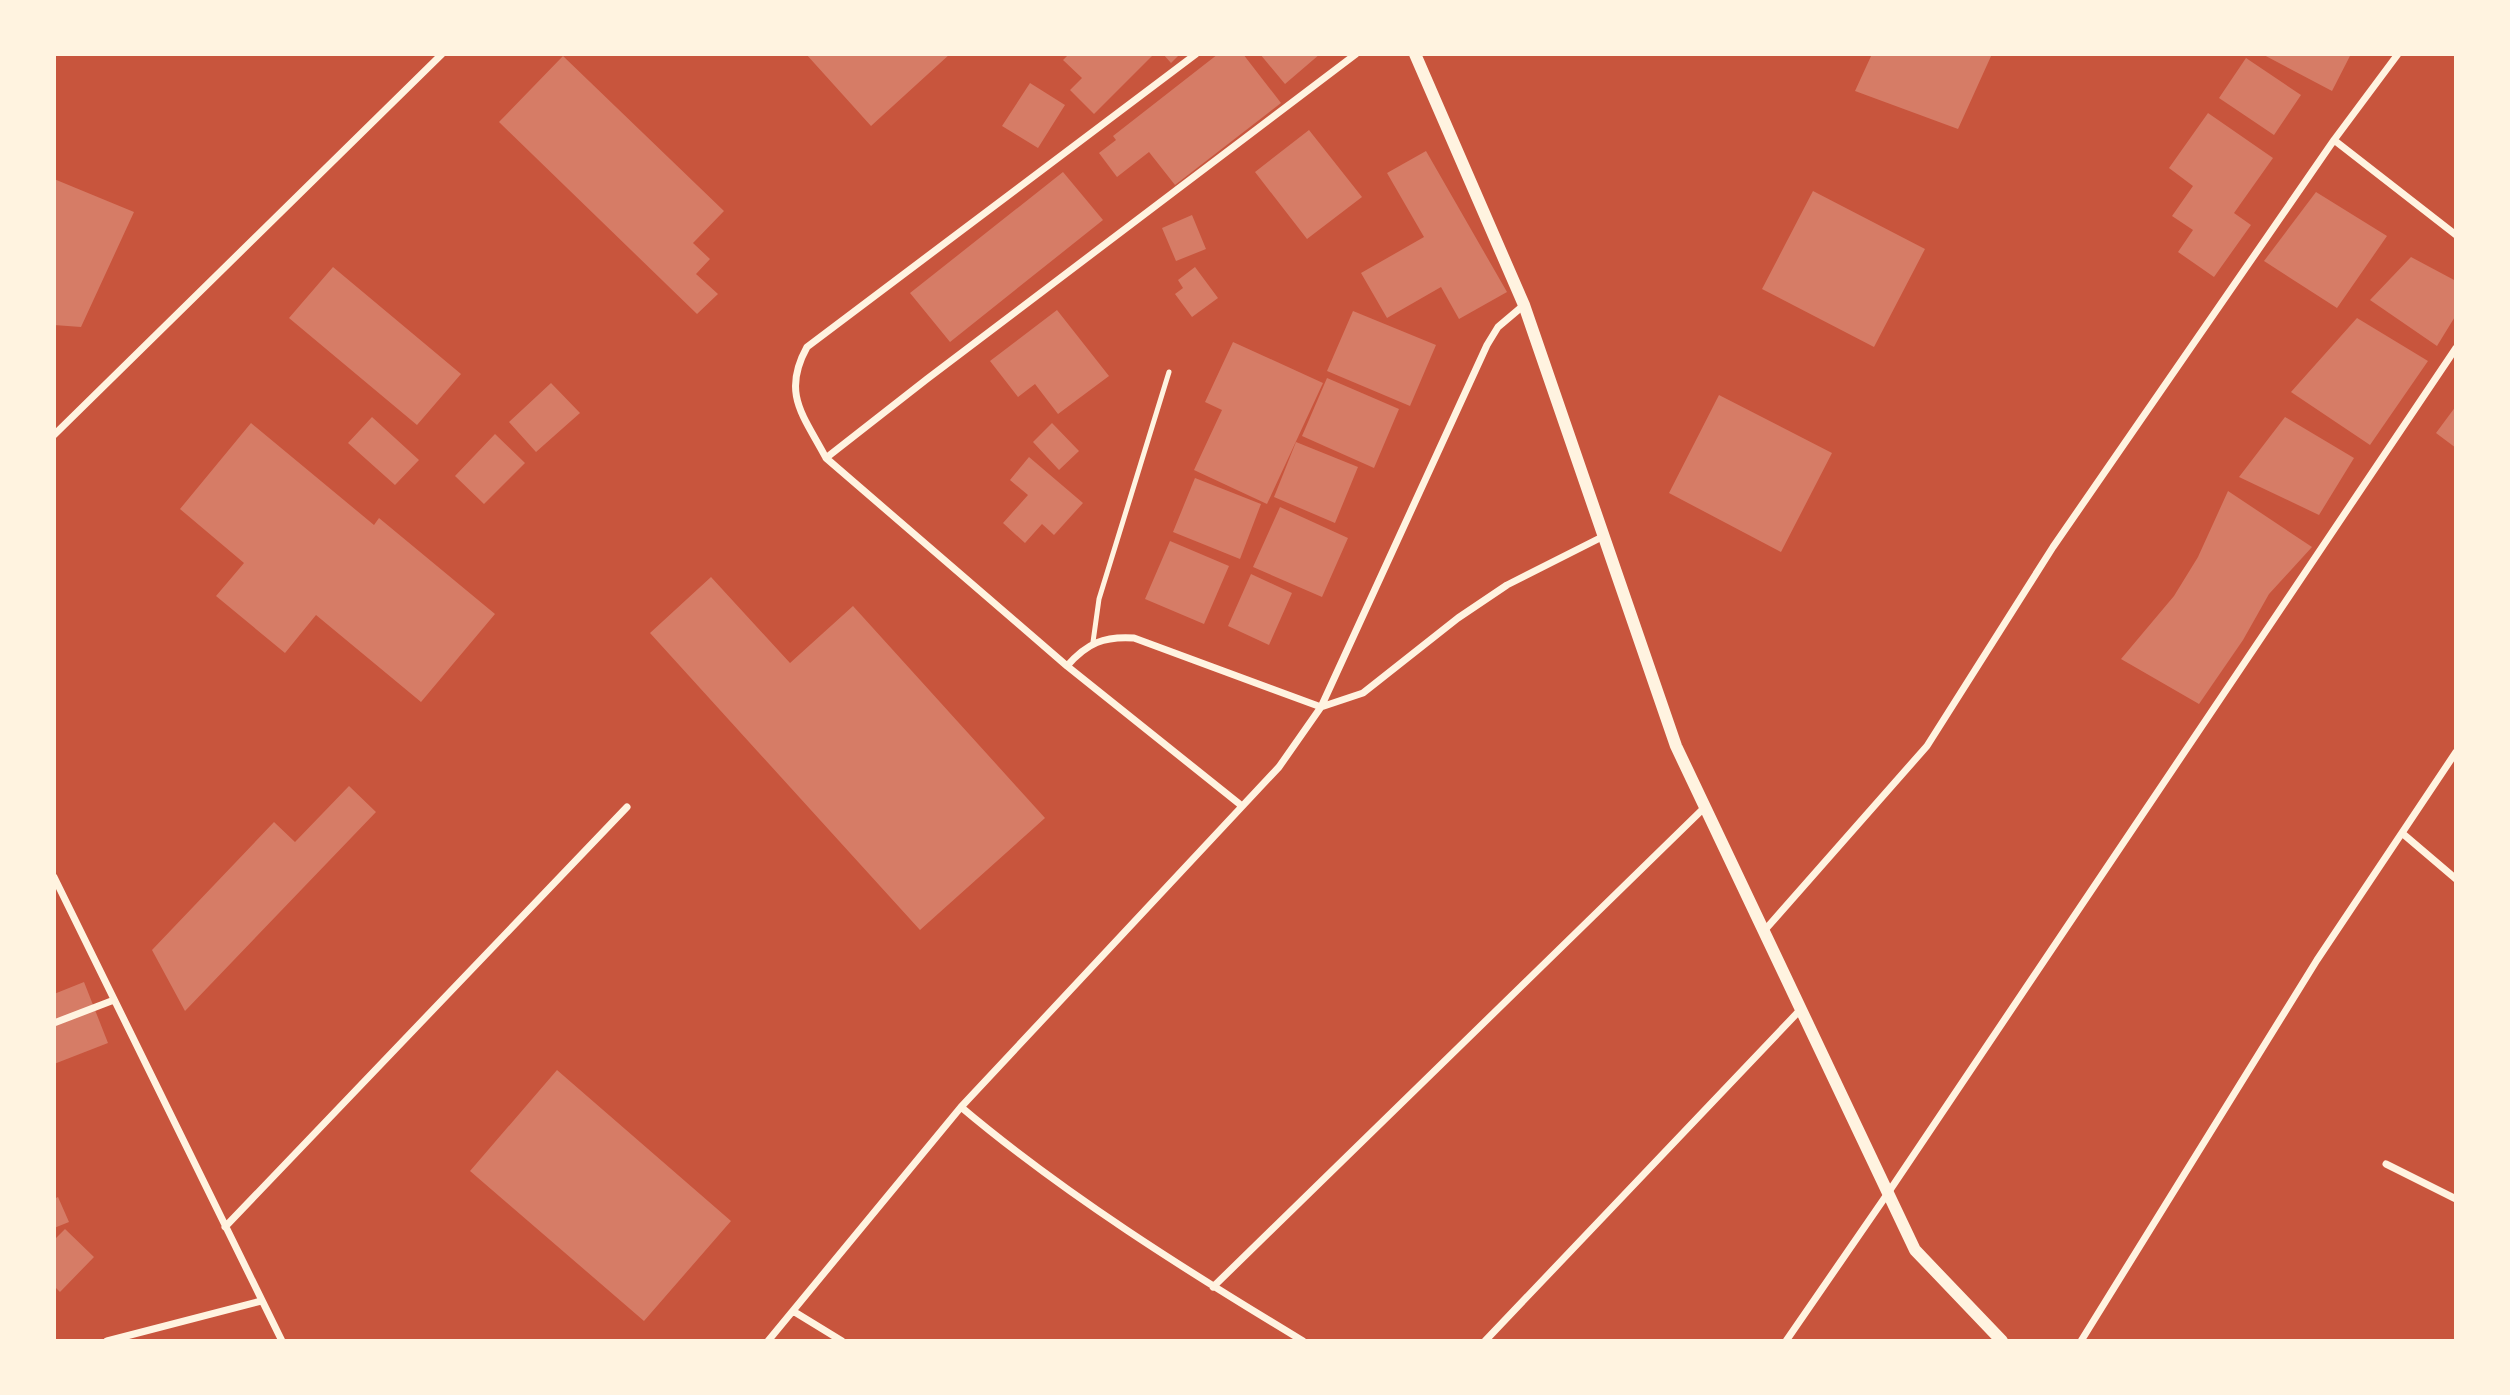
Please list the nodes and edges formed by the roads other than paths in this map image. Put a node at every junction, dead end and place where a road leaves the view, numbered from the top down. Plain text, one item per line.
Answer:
1 (442, 54) edge
2 (1196, 54) edge
3 (1356, 54) edge
4 (1415, 54) edge
5 (2398, 54) edge
6 (2334, 140) junction
7 (2456, 235) edge
8 (1524, 305) junction
9 (2456, 348) edge
10 (1170, 372) dead end
11 (54, 435) edge
12 (826, 458) junction
13 (1604, 536) junction
14 (1093, 642) junction
15 (1068, 666) junction
16 (1321, 707) junction
17 (2456, 752) edge
18 (1242, 806) junction
19 (627, 807) dead end
20 (1705, 807) junction
21 (2402, 833) junction
22 (54, 877) edge
23 (2456, 879) edge
24 (1764, 931) junction
25 (114, 1000) junction
26 (1801, 1009) junction
27 (54, 1023) edge
28 (961, 1107) junction
29 (2386, 1164) dead end
30 (1888, 1193) junction
31 (2456, 1199) edge
32 (225, 1227) junction
33 (1213, 1287) junction
34 (261, 1301) junction
35 (793, 1311) junction
36 (107, 1341) edge
37 (282, 1341) edge
38 (768, 1341) edge
39 (842, 1341) edge
40 (1303, 1341) edge
41 (1485, 1341) edge
42 (1786, 1341) edge
43 (2002, 1341) edge
44 (2081, 1341) edge

1 - 11 street
2 - 12 street
3 - 12 street
4 - 8 street
5 - 6 street
6 - 7 street
6 - 24 street
8 - 13 street
8 - 16 street
9 - 30 street
10 - 14 lane
12 - 15 street
13 - 16 street
13 - 20 street
14 - 15 street
14 - 16 street
15 - 18 street
16 - 18 street
17 - 21 street
18 - 28 street
19 - 32 street
20 - 24 street
20 - 33 street
21 - 23 street
21 - 44 street
22 - 25 street
24 - 26 street
25 - 27 street
25 - 32 street
26 - 30 street
26 - 41 street
28 - 33 street
28 - 35 street
29 - 31 street
30 - 42 street
30 - 43 street
32 - 34 street
33 - 40 street
34 - 36 street
34 - 37 street
35 - 38 street
35 - 39 street

